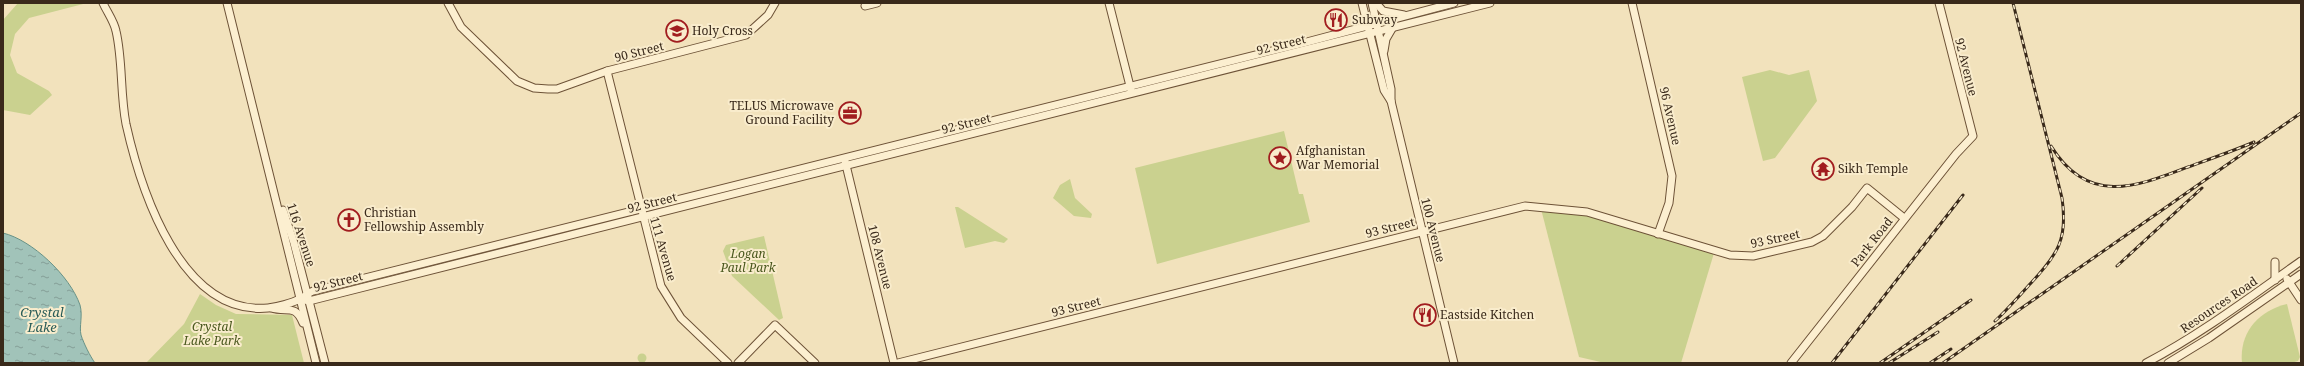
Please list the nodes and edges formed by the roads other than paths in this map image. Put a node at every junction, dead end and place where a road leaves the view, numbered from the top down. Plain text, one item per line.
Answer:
1 (103, 3) edge
2 (227, 3) edge
3 (448, 3) edge
4 (877, 3) edge
5 (1110, 3) edge
6 (1362, 3) edge
7 (1372, 3) edge
8 (1376, 3) edge
9 (1454, 3) edge
10 (1490, 3) edge
11 (1632, 3) edge
12 (1939, 3) edge
13 (774, 6) edge
14 (865, 6) dead end
15 (1406, 16) junction
16 (1393, 27) junction
17 (1373, 29) junction
18 (1383, 55) junction
19 (607, 71) junction
20 (1130, 86) junction
21 (1132, 94) junction
22 (1391, 101) junction
23 (1973, 136) joint
24 (844, 157) junction
25 (846, 165) junction
26 (272, 184) junction
27 (641, 208) junction
28 (643, 216) junction
29 (1904, 218) junction
30 (1422, 232) junction
31 (1658, 234) junction
32 (2301, 261) edge
33 (2275, 262) dead end
34 (2284, 274) junction
35 (2301, 274) edge
36 (2275, 280) junction
37 (2289, 282) junction
38 (308, 297) junction
39 (300, 299) junction
40 (2301, 300) edge
41 (269, 308) junction
42 (312, 346) junction
43 (316, 363) edge
44 (325, 363) edge
45 (728, 363) edge
46 (738, 363) edge
47 (815, 363) edge
48 (894, 363) edge
49 (898, 363) edge
50 (1454, 363) edge
51 (1791, 363) edge
52 (2146, 363) edge
53 (2168, 363) edge

1 - 41 main road
2 - 26 main road, 116 Avenue
3 - 19 main road, 90 Street
4 - 14 main road
5 - 20 main road
6 - 17 main road, 100 Avenue
7 - 17 main road, 100 Avenue
8 - 15 main road
9 - 15 main road, 92 Street
10 - 16 main road, 92 Street
11 - 31 main road, 96 Avenue
12 - 23 main road, 92 Avenue
13 - 19 main road, 90 Street
15 - 17 main road, 92 Street
16 - 17 main road, 92 Street
16 - 18 main road
17 - 18 main road, 100 Avenue
17 - 20 main road, 92 Street
17 - 21 main road, 92 Street
17 - 22 main road, 100 Avenue
18 - 22 main road, 100 Avenue
19 - 27 main road, 111 Avenue
20 - 21 main road
20 - 24 main road, 92 Street
21 - 25 main road, 92 Street
22 - 30 main road, 100 Avenue
23 - 29 main road, Park Road
24 - 25 main road, 108 Avenue
24 - 27 main road, 92 Street
25 - 28 main road, 92 Street
25 - 48 main road, 108 Avenue
26 - 38 main road, 116 Avenue
26 - 39 main road, 116 Avenue
27 - 28 main road, 111 Avenue
27 - 38 main road, 92 Street
28 - 38 main road, 92 Street
28 - 45 main road, 111 Avenue
29 - 31 main road, 93 Street
29 - 51 main road, Park Road
30 - 31 main road, 93 Street
30 - 49 main road, 93 Street
30 - 50 main road, 100 Avenue
32 - 34 main road, Resources Road
33 - 36 main road
34 - 36 main road, Resources Road
34 - 37 main road
35 - 37 main road, Resources Road
36 - 52 main road, Resources Road
37 - 40 main road
37 - 53 main road, Resources Road
38 - 39 main road, 92 Street
38 - 44 main road, 116 Avenue
39 - 41 main road
39 - 42 main road, 116 Avenue
41 - 42 main road
42 - 43 main road, 116 Avenue
46 - 47 main road

